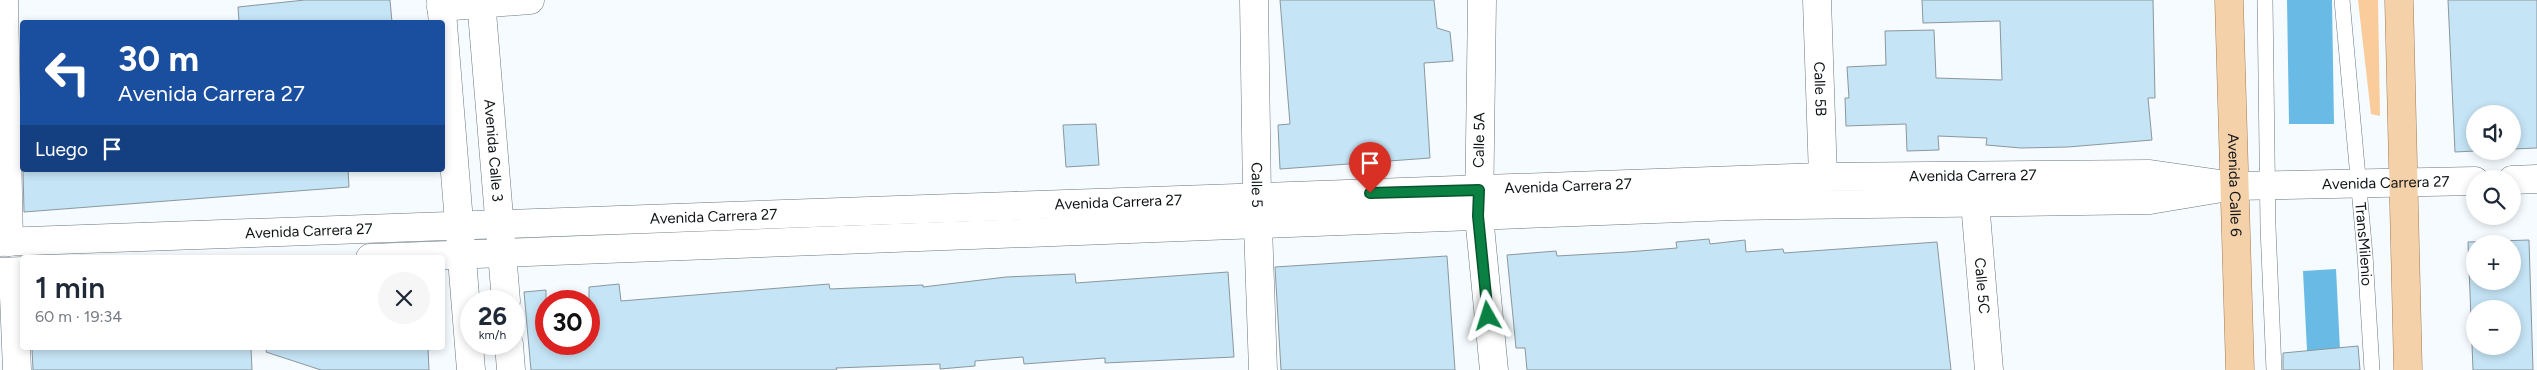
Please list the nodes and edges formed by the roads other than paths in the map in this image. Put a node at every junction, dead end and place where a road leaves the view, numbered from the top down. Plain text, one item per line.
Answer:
1 (4, 0) edge
2 (530, 0) edge
3 (1254, 0) edge
4 (1482, 0) edge
5 (1817, 0) edge
6 (2229, 0) edge
7 (2265, 0) edge
8 (2342, 0) edge
9 (2399, 0) edge
10 (481, 2) edge
11 (441, 4) edge
12 (442, 20) edge
13 (445, 53) edge
14 (1823, 177) junction
15 (2537, 179) edge
16 (2466, 180) edge
17 (2521, 180) edge
18 (2403, 182) junction
19 (2358, 183) junction
20 (2267, 185) junction
21 (2234, 186) junction
22 (1975, 202) junction
23 (1479, 203) junction
24 (1258, 210) junction
25 (499, 224) junction
26 (459, 225) junction
27 (5, 242) edge
28 (502, 252) junction
29 (462, 254) junction
30 (439, 255) edge
31 (12, 271) edge
32 (505, 290) edge
33 (510, 355) edge
34 (17, 370) edge
35 (471, 370) edge
36 (511, 370) edge
37 (1263, 370) edge
38 (1494, 370) edge
39 (1989, 370) edge
40 (2240, 370) edge
41 (2274, 370) edge
42 (2372, 370) edge
43 (2408, 370) edge

1 - 27 main road
2 - 10 main road
3 - 24 main road, Calle 5
4 - 23 main road, Calle 5A
5 - 14 main road, Calle 5B
6 - 21 main road, Avenida Calle 6
7 - 20 lane
8 - 19 lane, TransMilenio
9 - 18 main road
10 - 11 main road
10 - 25 main road, Avenida Calle 3
11 - 12 main road
13 - 26 main road
14 - 21 main road, Avenida Carrera 27
14 - 23 main road, Avenida Carrera 27
15 - 17 main road
16 - 18 main road, Avenida Carrera 27
18 - 19 main road, Avenida Carrera 27
18 - 43 main road
19 - 20 main road, Avenida Carrera 27
19 - 42 lane, TransMilenio
20 - 21 main road, Avenida Carrera 27
20 - 41 lane
21 - 22 main road, Avenida Carrera 27
21 - 40 main road, Avenida Calle 6
22 - 23 main road, Avenida Carrera 27
22 - 39 main road, Calle 5C
23 - 24 main road, Avenida Carrera 27
23 - 38 main road, Calle 5A
24 - 25 main road, Avenida Carrera 27
24 - 28 main road, Avenida Carrera 27
24 - 37 main road, Calle 5
25 - 26 main road, Avenida Carrera 27
25 - 28 main road, Avenida Calle 3
26 - 27 main road, Avenida Carrera 27
26 - 29 main road
28 - 29 main road, Avenida Carrera 27
28 - 32 main road, Avenida Calle 3
29 - 30 main road, Avenida Carrera 27
29 - 35 main road
31 - 34 main road
33 - 36 main road

